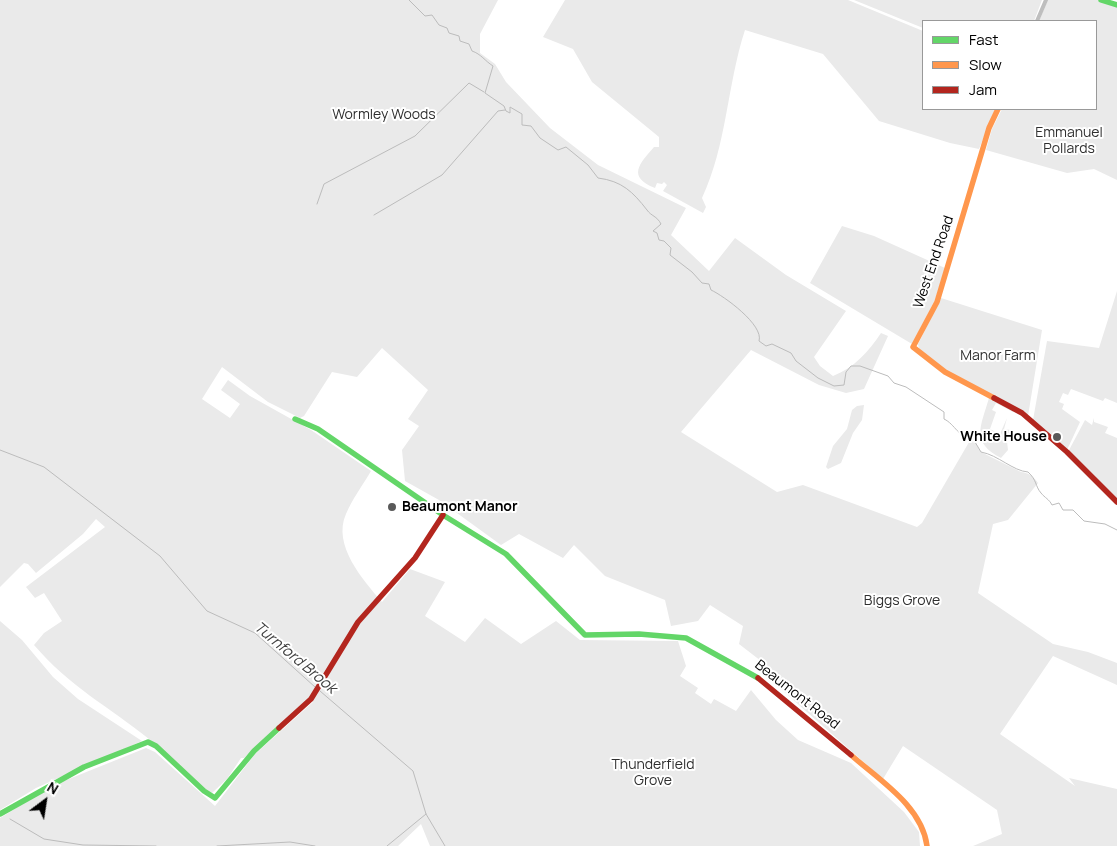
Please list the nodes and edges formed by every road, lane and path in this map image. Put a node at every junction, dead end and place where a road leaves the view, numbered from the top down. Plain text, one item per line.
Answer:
1 (1046, 0) edge
2 (1101, 0) edge
3 (1117, 5) edge
4 (1037, 20) edge
5 (998, 110) edge
6 (294, 419) dead end
7 (1117, 502) edge
8 (443, 516) junction
9 (0, 814) edge
10 (927, 846) edge

1 - 4 street
2 - 3 street
5 - 7 street, West End Road
6 - 8 street, Beaumont Road
8 - 9 street
8 - 10 street, Beaumont Road

